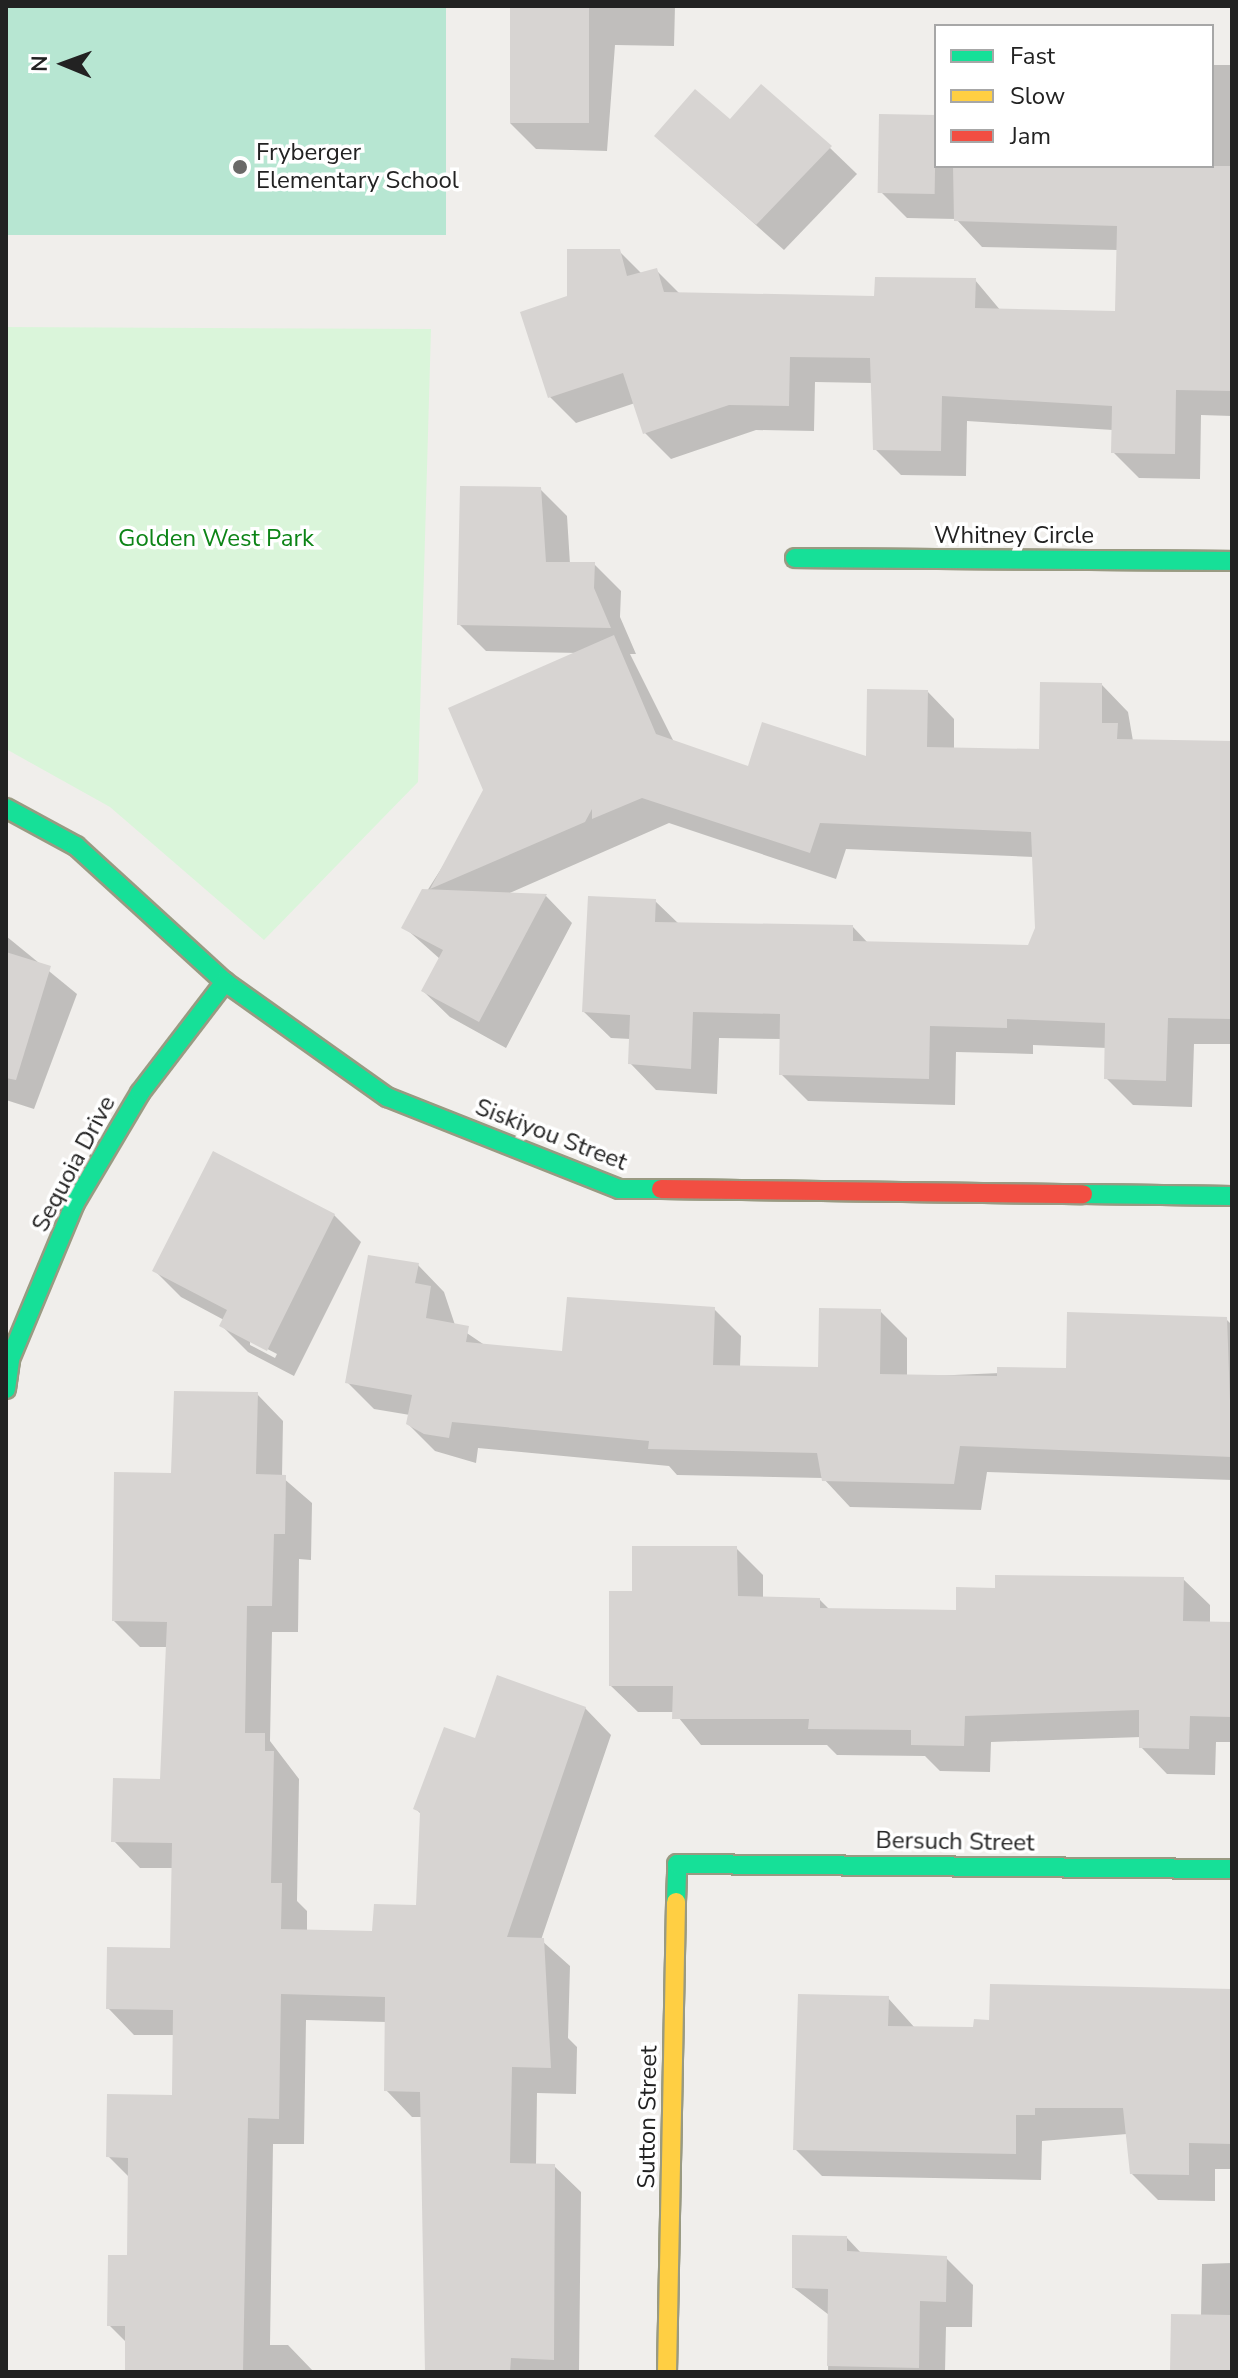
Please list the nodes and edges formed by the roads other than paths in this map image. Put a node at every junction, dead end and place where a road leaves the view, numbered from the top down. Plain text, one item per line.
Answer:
1 (795, 558) dead end
2 (1232, 561) edge
3 (6, 808) edge
4 (225, 982) junction
5 (1232, 1196) edge
6 (8, 1359) edge
7 (6, 1389) edge
8 (677, 1864) joint
9 (1232, 1869) edge
10 (667, 2372) edge

1 - 2 street, Whitney Circle
3 - 4 street, Siskiyou Street
4 - 5 street, Siskiyou Street
4 - 6 street, Sequoia Drive
6 - 7 street, Sequoia Drive
8 - 9 street, Bersuch Street
8 - 10 street, Sutton Street

